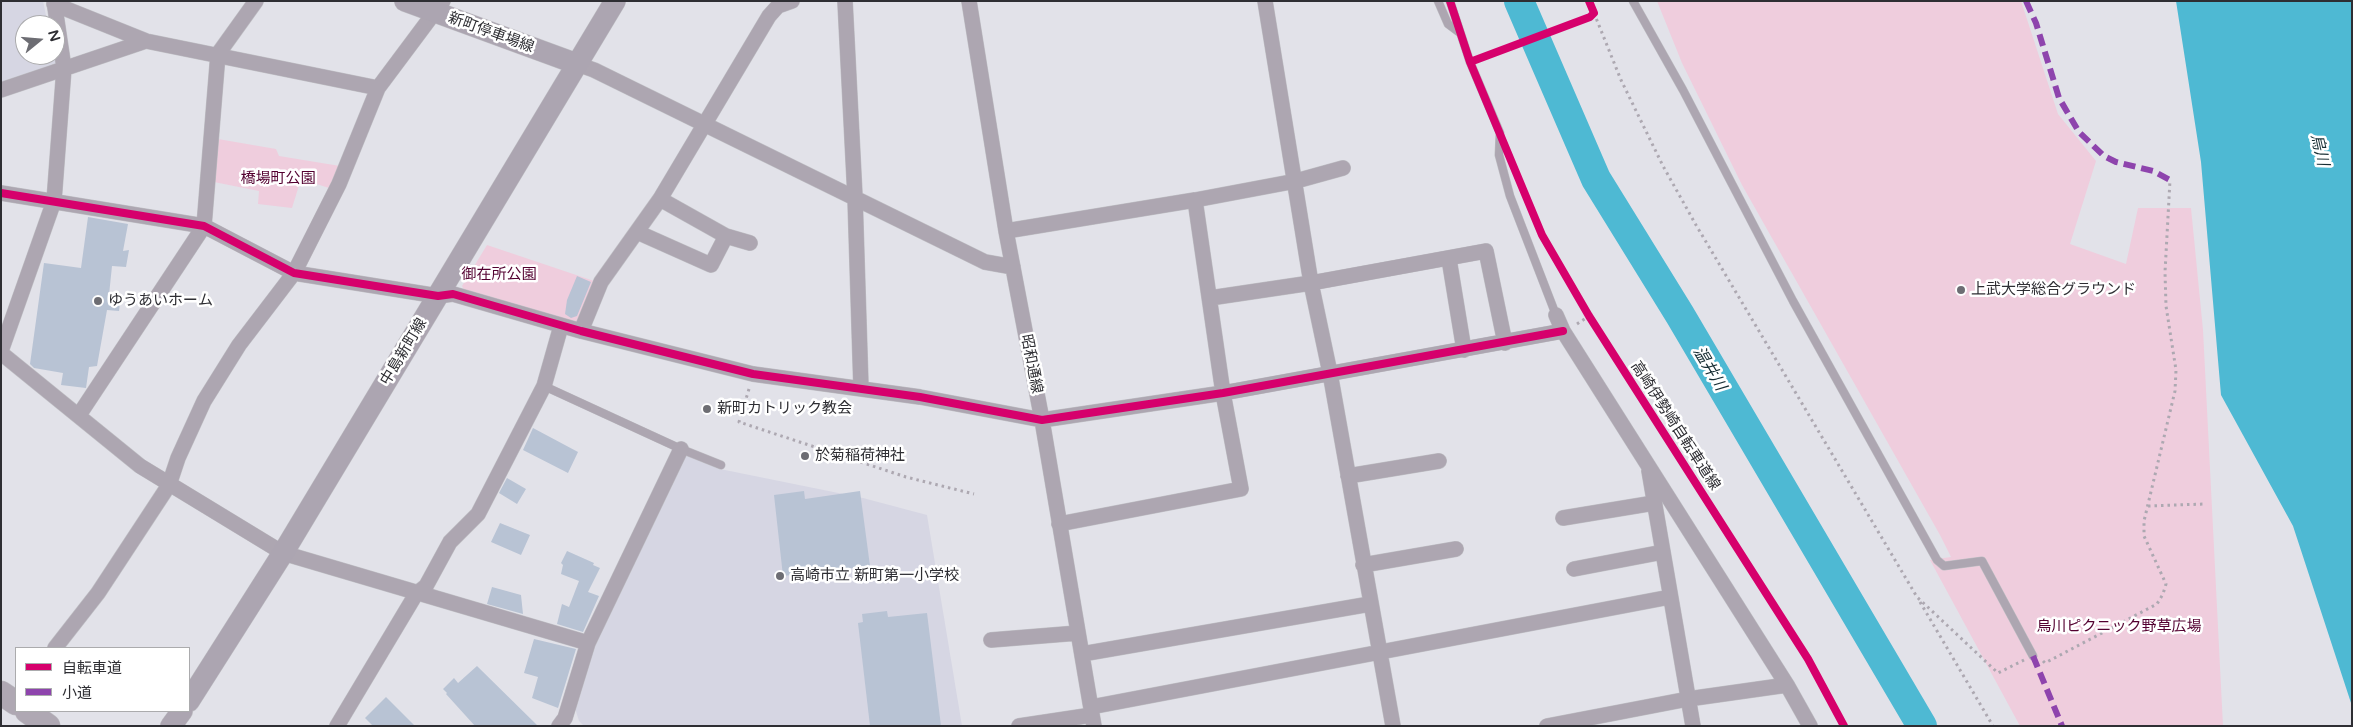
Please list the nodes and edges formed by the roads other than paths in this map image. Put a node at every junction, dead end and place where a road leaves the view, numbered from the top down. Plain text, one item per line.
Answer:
1 (256, 1) edge
2 (405, 1) edge
3 (615, 1) edge
4 (792, 1) edge
5 (845, 1) edge
6 (969, 1) edge
7 (1265, 1) edge
8 (1438, 1) edge
9 (1450, 1) edge
10 (1633, 1) edge
11 (54, 3) edge
12 (439, 7) edge
13 (1460, 33) junction
14 (146, 41) junction
15 (218, 54) junction
16 (577, 64) junction
17 (64, 68) junction
18 (378, 88) junction
19 (1, 90) edge
20 (705, 124) junction
21 (1343, 168) dead end
22 (1296, 181) junction
23 (1, 192) edge
24 (855, 197) junction
25 (660, 199) junction
26 (54, 200) junction
27 (1195, 200) junction
28 (204, 226) junction
29 (1006, 231) junction
30 (636, 232) junction
31 (726, 236) junction
32 (750, 243) dead end
33 (1449, 258) junction
34 (1013, 268) junction
35 (294, 273) junction
36 (1311, 283) junction
37 (438, 296) junction
38 (1210, 298) junction
39 (1556, 315) joint
40 (561, 326) junction
41 (1567, 330) junction
42 (581, 331) junction
43 (1505, 343) junction
44 (1464, 350) junction
45 (1, 352) edge
46 (1330, 373) junction
47 (544, 386) junction
48 (861, 388) junction
49 (1223, 393) junction
50 (79, 415) junction
51 (1042, 420) junction
52 (681, 449) junction
53 (1439, 461) dead end
54 (1647, 462) junction
55 (721, 465) dead end
56 (1348, 476) junction
57 (169, 485) junction
58 (1654, 502) junction
59 (1564, 518) dead end
60 (1059, 524) junction
61 (1456, 549) dead end
62 (1663, 552) junction
63 (283, 553) junction
64 (1363, 565) junction
65 (1574, 569) dead end
66 (416, 594) junction
67 (1670, 597) junction
68 (1370, 604) junction
69 (1078, 633) junction
70 (991, 640) dead end
71 (588, 643) junction
72 (55, 647) edge
73 (1379, 652) junction
74 (1082, 654) junction
75 (2033, 656) road end
76 (1787, 685) junction
77 (190, 699) edge
78 (1688, 699) junction
79 (27, 712) edge
80 (181, 712) edge
81 (1092, 716) edge
82 (566, 723) edge
83 (48, 726) edge
84 (171, 726) edge
85 (336, 726) edge
86 (1019, 726) edge
87 (1393, 726) edge
88 (1547, 726) edge
89 (1693, 726) edge
90 (1810, 726) edge

1 - 15 street
2 - 12 main road, 新町停車場線
3 - 16 main road, 中島新町線
4 - 20 street
5 - 24 street
6 - 29 street, 昭和通線
7 - 22 street
8 - 13 lane
9 - 13 lane
10 - 75 lane
11 - 14 street
11 - 17 street
12 - 16 main road, 新町停車場線
12 - 18 street
13 - 39 lane
14 - 15 street
14 - 17 street
15 - 18 street
15 - 28 street
16 - 20 street
16 - 37 main road, 中島新町線
17 - 19 street
17 - 26 street
18 - 35 street
20 - 24 street
20 - 25 street
21 - 22 street
22 - 27 street
22 - 36 street
23 - 26 street
24 - 34 street
24 - 48 street
25 - 30 street
25 - 31 street
26 - 28 street
26 - 45 street
27 - 29 street
27 - 38 street
28 - 35 street
28 - 50 street
29 - 34 street, 昭和通線
30 - 31 street
30 - 42 street
31 - 32 street
33 - 36 street
33 - 43 street
33 - 44 street
34 - 51 street, 昭和通線
35 - 37 street
35 - 57 street
36 - 38 street
36 - 46 street
37 - 40 street
37 - 63 main road, 中島新町線
38 - 49 street
39 - 41 street
40 - 42 street
40 - 47 street
41 - 43 street
41 - 54 street
42 - 48 street
43 - 44 street
44 - 46 street
45 - 50 street
46 - 49 street
46 - 56 street
47 - 52 lane
47 - 66 street
48 - 51 street
49 - 51 street
49 - 60 street
50 - 57 street
51 - 60 street, 昭和通線
52 - 55 lane
52 - 71 street
53 - 56 street
54 - 58 street
54 - 76 street
56 - 64 street
57 - 63 street
57 - 72 street
58 - 59 street
58 - 62 street
60 - 69 street, 昭和通線
61 - 64 street
62 - 65 street
62 - 67 street
63 - 66 street
63 - 77 main road, 中島新町線
64 - 68 street
66 - 71 street
66 - 85 street
67 - 73 street
67 - 78 street
68 - 73 street
68 - 74 street
69 - 70 street
69 - 74 street, 昭和通線
71 - 82 street
73 - 81 street
73 - 87 street
74 - 81 street, 昭和通線
76 - 78 street
76 - 90 street
78 - 88 street
78 - 89 street
79 - 83 main road
80 - 84 main road
81 - 86 street

